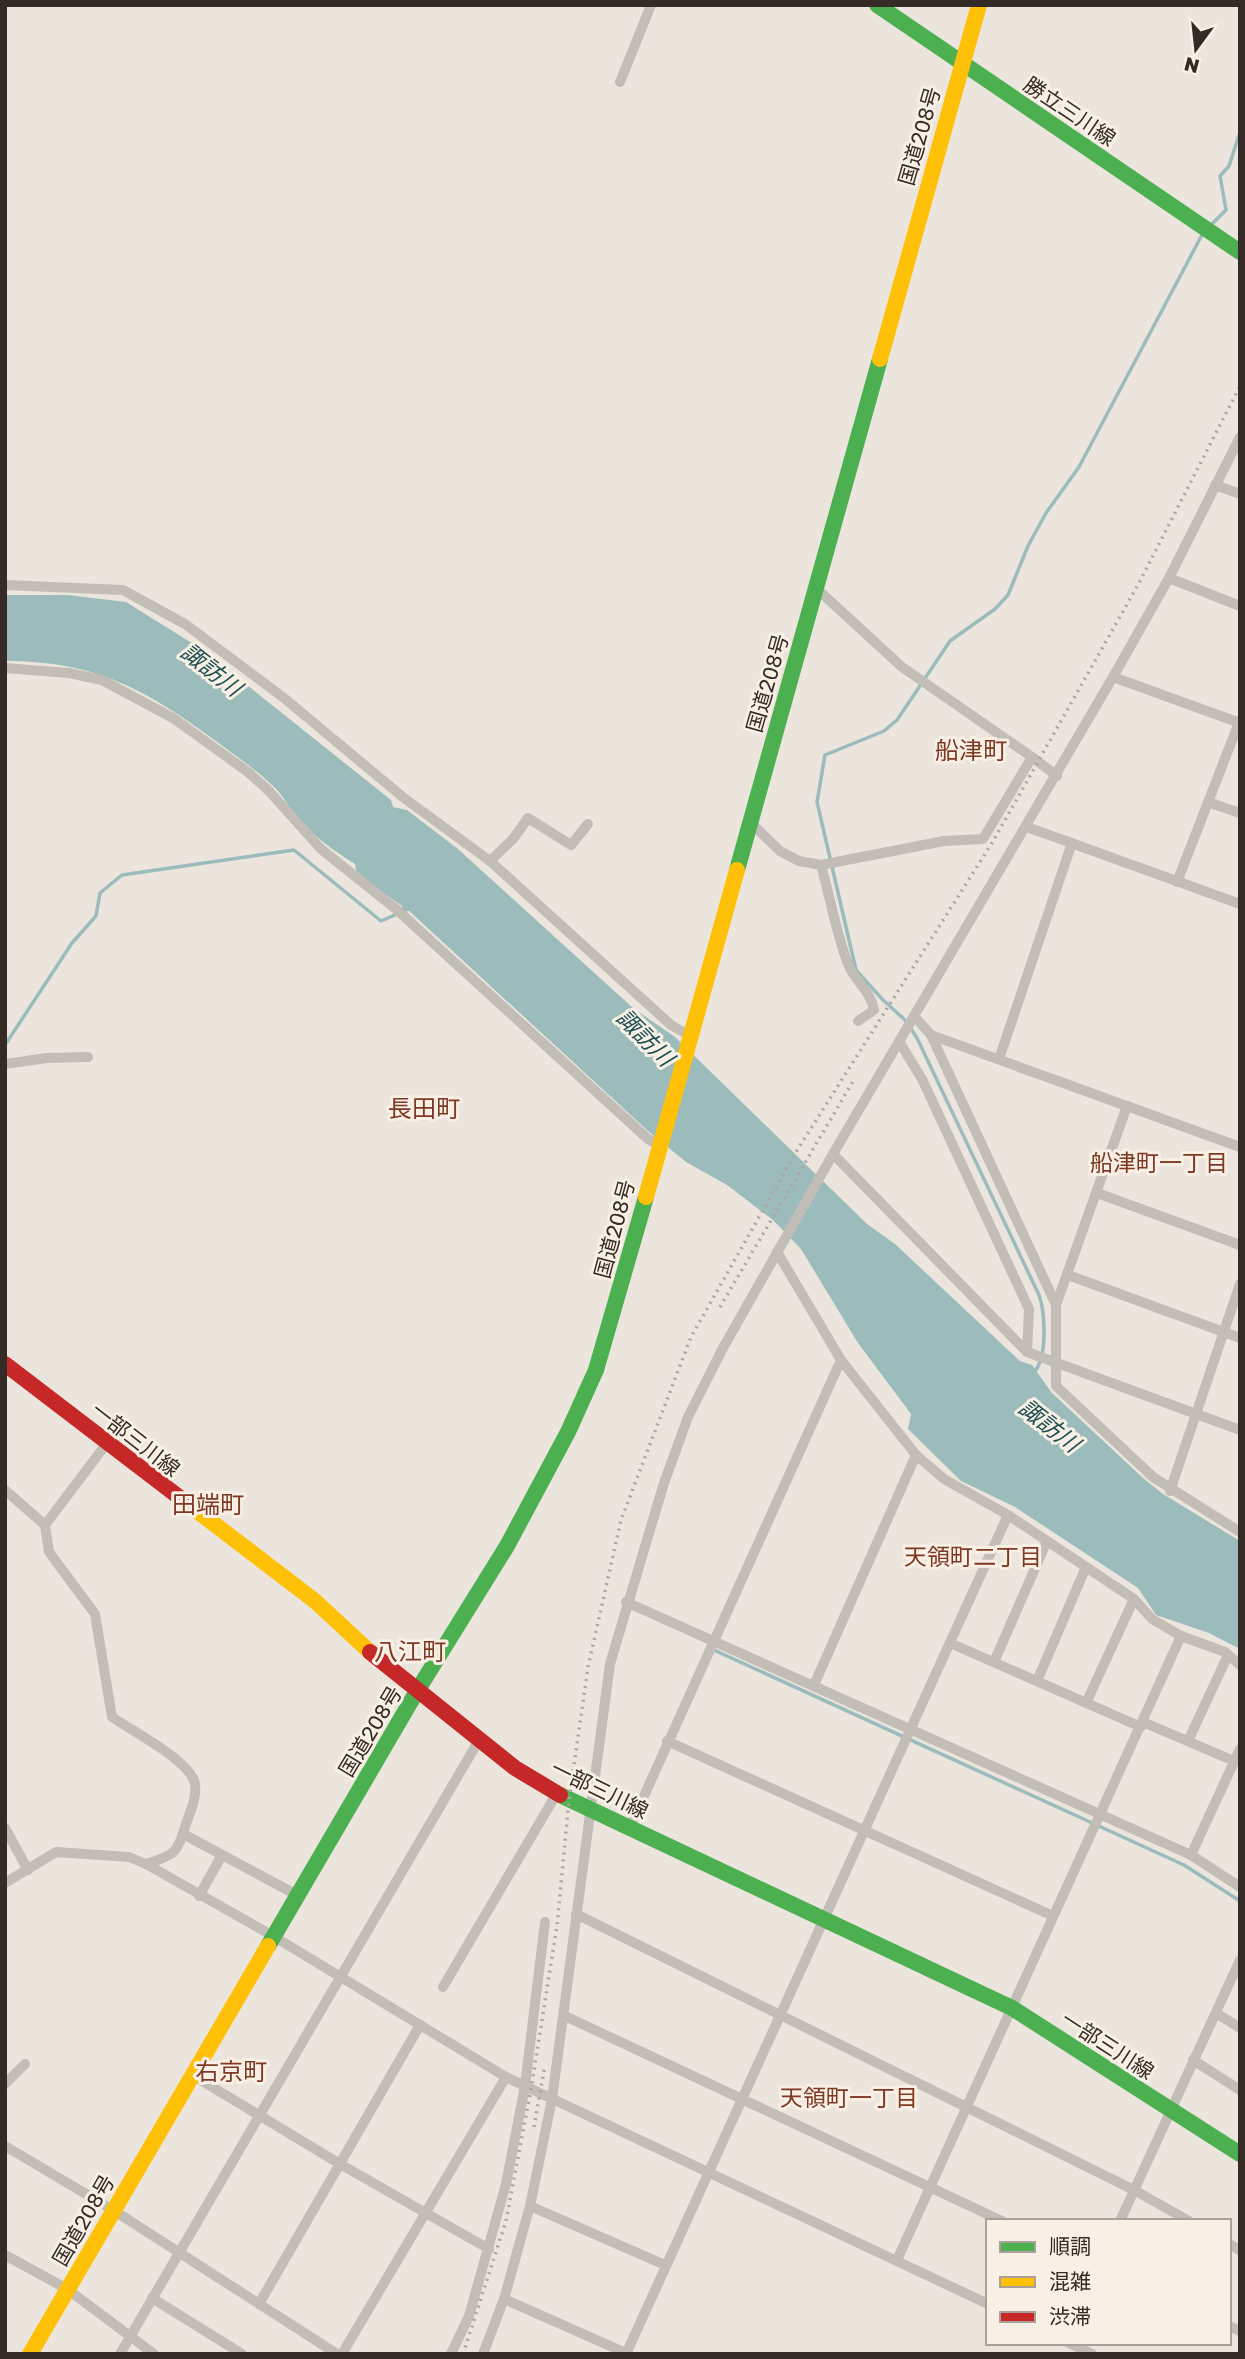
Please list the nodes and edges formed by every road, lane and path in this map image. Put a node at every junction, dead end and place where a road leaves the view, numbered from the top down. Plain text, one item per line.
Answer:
1 (651, 5) edge
2 (877, 5) edge
3 (979, 5) edge
4 (961, 63) junction
5 (620, 82) dead end
6 (1240, 252) edge
7 (1240, 437) edge
8 (1215, 485) junction
9 (1240, 494) edge
10 (1169, 578) junction
11 (5, 585) edge
12 (815, 588) junction
13 (1240, 606) edge
14 (5, 668) edge
15 (1114, 677) junction
16 (1239, 722) edge
17 (1032, 757) junction
18 (1057, 776) junction
19 (1208, 802) junction
20 (1240, 813) edge
21 (750, 822) junction
22 (588, 824) dead end
23 (1027, 827) junction
24 (1072, 843) junction
25 (490, 861) junction
26 (821, 865) junction
27 (1177, 882) junction
28 (1240, 904) edge
29 (915, 1017) junction
30 (859, 1021) dead end
31 (931, 1035) junction
32 (688, 1042) junction
33 (900, 1043) junction
34 (88, 1057) dead end
35 (999, 1059) junction
36 (5, 1064) edge
37 (1128, 1106) junction
38 (660, 1141) junction
39 (1240, 1147) edge
40 (833, 1154) junction
41 (1097, 1193) junction
42 (1240, 1245) edge
43 (777, 1252) junction
44 (1068, 1275) junction
45 (1240, 1284) edge
46 (1056, 1305) junction
47 (1224, 1332) junction
48 (1240, 1338) edge
49 (1027, 1352) junction
50 (841, 1360) junction
51 (1057, 1363) junction
52 (5, 1364) edge
53 (1196, 1413) junction
54 (1240, 1430) edge
55 (107, 1443) junction
56 (916, 1455) junction
57 (5, 1490) edge
58 (1170, 1491) junction
59 (1008, 1515) junction
60 (45, 1525) junction
61 (1240, 1532) edge
62 (1047, 1541) junction
63 (1086, 1567) junction
64 (1135, 1599) junction
65 (626, 1602) junction
66 (1181, 1636) junction
67 (713, 1639) junction
68 (950, 1643) junction
69 (1228, 1655) junction
70 (994, 1662) junction
71 (1240, 1665) edge
72 (1037, 1681) junction
73 (814, 1685) junction
74 (417, 1691) junction
75 (1086, 1703) junction
76 (1142, 1725) junction
77 (910, 1730) junction
78 (479, 1740) junction
79 (667, 1741) junction
80 (1188, 1741) junction
81 (1240, 1749) edge
82 (1234, 1761) junction
83 (556, 1793) junction
84 (589, 1809) junction
85 (1102, 1815) junction
86 (630, 1827) junction
87 (5, 1828) edge
88 (863, 1830) junction
89 (185, 1835) junction
90 (222, 1855) junction
91 (1191, 1855) junction
92 (146, 1864) junction
93 (28, 1870) junction
94 (5, 1883) edge
95 (1240, 1886) edge
96 (297, 1895) junction
97 (200, 1896) junction
98 (576, 1914) junction
99 (1053, 1916) junction
100 (822, 1919) junction
101 (545, 1922) dead end
102 (273, 1936) junction
103 (1240, 1960) edge
104 (339, 1978) junction
105 (443, 1987) dead end
106 (1012, 2008) junction
107 (1216, 2013) junction
108 (780, 2014) junction
109 (565, 2016) junction
110 (420, 2025) junction
111 (1240, 2028) edge
112 (1193, 2060) junction
113 (25, 2064) dead end
114 (194, 2076) junction
115 (506, 2077) junction
116 (5, 2084) edge
117 (525, 2086) junction
118 (1240, 2090) edge
119 (743, 2097) junction
120 (552, 2099) junction
121 (967, 2107) junction
122 (1170, 2111) junction
123 (260, 2117) junction
124 (5, 2146) edge
125 (1240, 2154) edge
126 (340, 2165) junction
127 (708, 2172) junction
128 (929, 2188) junction
129 (1134, 2190) junction
130 (530, 2206) junction
131 (113, 2210) junction
132 (425, 2213) junction
133 (998, 2219) edge
134 (1121, 2219) edge
135 (1185, 2219) edge
136 (489, 2249) junction
137 (179, 2253) junction
138 (5, 2255) edge
139 (897, 2260) junction
140 (665, 2265) junction
141 (67, 2289) junction
142 (152, 2298) junction
143 (504, 2299) junction
144 (986, 2303) edge
145 (259, 2304) junction
146 (131, 2334) junction
147 (1072, 2345) edge
148 (626, 2353) edge
149 (30, 2354) edge
150 (120, 2354) edge
151 (154, 2354) edge
152 (242, 2354) edge
153 (339, 2354) edge
154 (451, 2354) edge
155 (483, 2354) edge
156 (1092, 2354) edge

1 - 5 street
2 - 4 main road, 勝立三川線
3 - 4 main road, 国道208号
4 - 6 main road, 勝立三川線
4 - 12 main road, 国道208号
7 - 8 street
8 - 9 street
8 - 10 street
10 - 13 street
10 - 15 street
11 - 25 street
12 - 17 street
12 - 21 main road, 国道208号
14 - 38 street
15 - 16 street
15 - 18 street
16 - 19 street
17 - 18 street
17 - 26 street
18 - 23 street
19 - 20 street
19 - 27 street
21 - 26 street
21 - 32 main road, 国道208号
22 - 25 street
23 - 24 street
23 - 29 street
24 - 27 street
24 - 35 street
25 - 32 street
26 - 30 street
27 - 28 street
29 - 31 street
29 - 33 street
31 - 35 street
31 - 46 street
32 - 38 main road, 国道208号
33 - 40 street
33 - 49 street
34 - 36 street
35 - 37 street
37 - 39 street
37 - 41 street
38 - 74 main road, 国道208号
40 - 43 street
40 - 49 street
41 - 42 street
41 - 44 street
43 - 50 street
43 - 65 street
44 - 46 street
44 - 47 street
45 - 47 street
46 - 51 street
47 - 48 street
47 - 53 street
49 - 51 street
50 - 56 street
50 - 67 street
51 - 53 street
51 - 58 street
52 - 55 main road, 一部三川線
53 - 54 street
53 - 58 street
55 - 60 street
55 - 74 main road, 一部三川線
56 - 59 street
56 - 73 street
57 - 60 street
58 - 61 street
59 - 62 street
59 - 68 street
60 - 89 street
62 - 63 street
62 - 70 street
63 - 64 street
63 - 72 street
64 - 66 street
64 - 75 street
65 - 67 street
65 - 84 street
66 - 69 street
66 - 76 street
67 - 73 street
67 - 79 street
68 - 70 street
68 - 77 street
69 - 71 street
69 - 80 street
70 - 72 street
72 - 75 street
73 - 77 street
74 - 78 main road, 一部三川線
74 - 96 main road, 国道208号
75 - 76 street
76 - 80 street
76 - 85 street
77 - 85 street
77 - 88 street
78 - 83 main road, 一部三川線
78 - 104 street
79 - 86 street
79 - 88 street
80 - 82 street
81 - 82 street
82 - 91 street
83 - 84 main road, 一部三川線
83 - 105 street
84 - 86 main road, 一部三川線
84 - 98 street
85 - 91 street
85 - 99 street
86 - 100 main road, 一部三川線
87 - 93 street
88 - 99 street
88 - 100 street
89 - 90 street
89 - 92 street
90 - 96 street
90 - 97 street
91 - 95 street
92 - 93 street
92 - 97 street
93 - 94 street
96 - 102 main road, 国道208号
97 - 102 street
98 - 108 street
98 - 109 street
99 - 106 street
100 - 106 main road, 一部三川線
100 - 108 street
101 - 117 street
102 - 104 street
102 - 114 main road, 国道208号
103 - 107 street
104 - 110 street
104 - 123 street
106 - 121 street
106 - 122 main road, 一部三川線
107 - 111 street
107 - 112 street
108 - 119 street
108 - 121 street
109 - 119 street
109 - 120 street
110 - 115 street
110 - 126 street
112 - 118 street
112 - 122 street
113 - 116 street
114 - 123 street
114 - 131 main road, 国道208号
115 - 117 street
115 - 132 street
117 - 120 street
117 - 136 street
119 - 127 street
119 - 128 street
120 - 127 street
120 - 130 street
121 - 128 street
121 - 129 street
122 - 125 main road, 一部三川線
122 - 129 street
123 - 126 street
123 - 137 street
124 - 131 street
126 - 132 street
126 - 145 street
127 - 139 street
127 - 140 street
128 - 133 street
128 - 139 street
129 - 134 street
129 - 135 street
130 - 140 street
130 - 143 street
131 - 137 street
131 - 141 main road, 国道208号
132 - 136 street
132 - 153 street
136 - 154 street
137 - 142 street
137 - 145 street
138 - 141 street
139 - 144 street
140 - 148 street
141 - 146 street
141 - 149 main road, 国道208号
142 - 146 street
142 - 152 street
143 - 148 street
143 - 155 street
145 - 153 street
146 - 150 street
146 - 151 street
147 - 156 street

